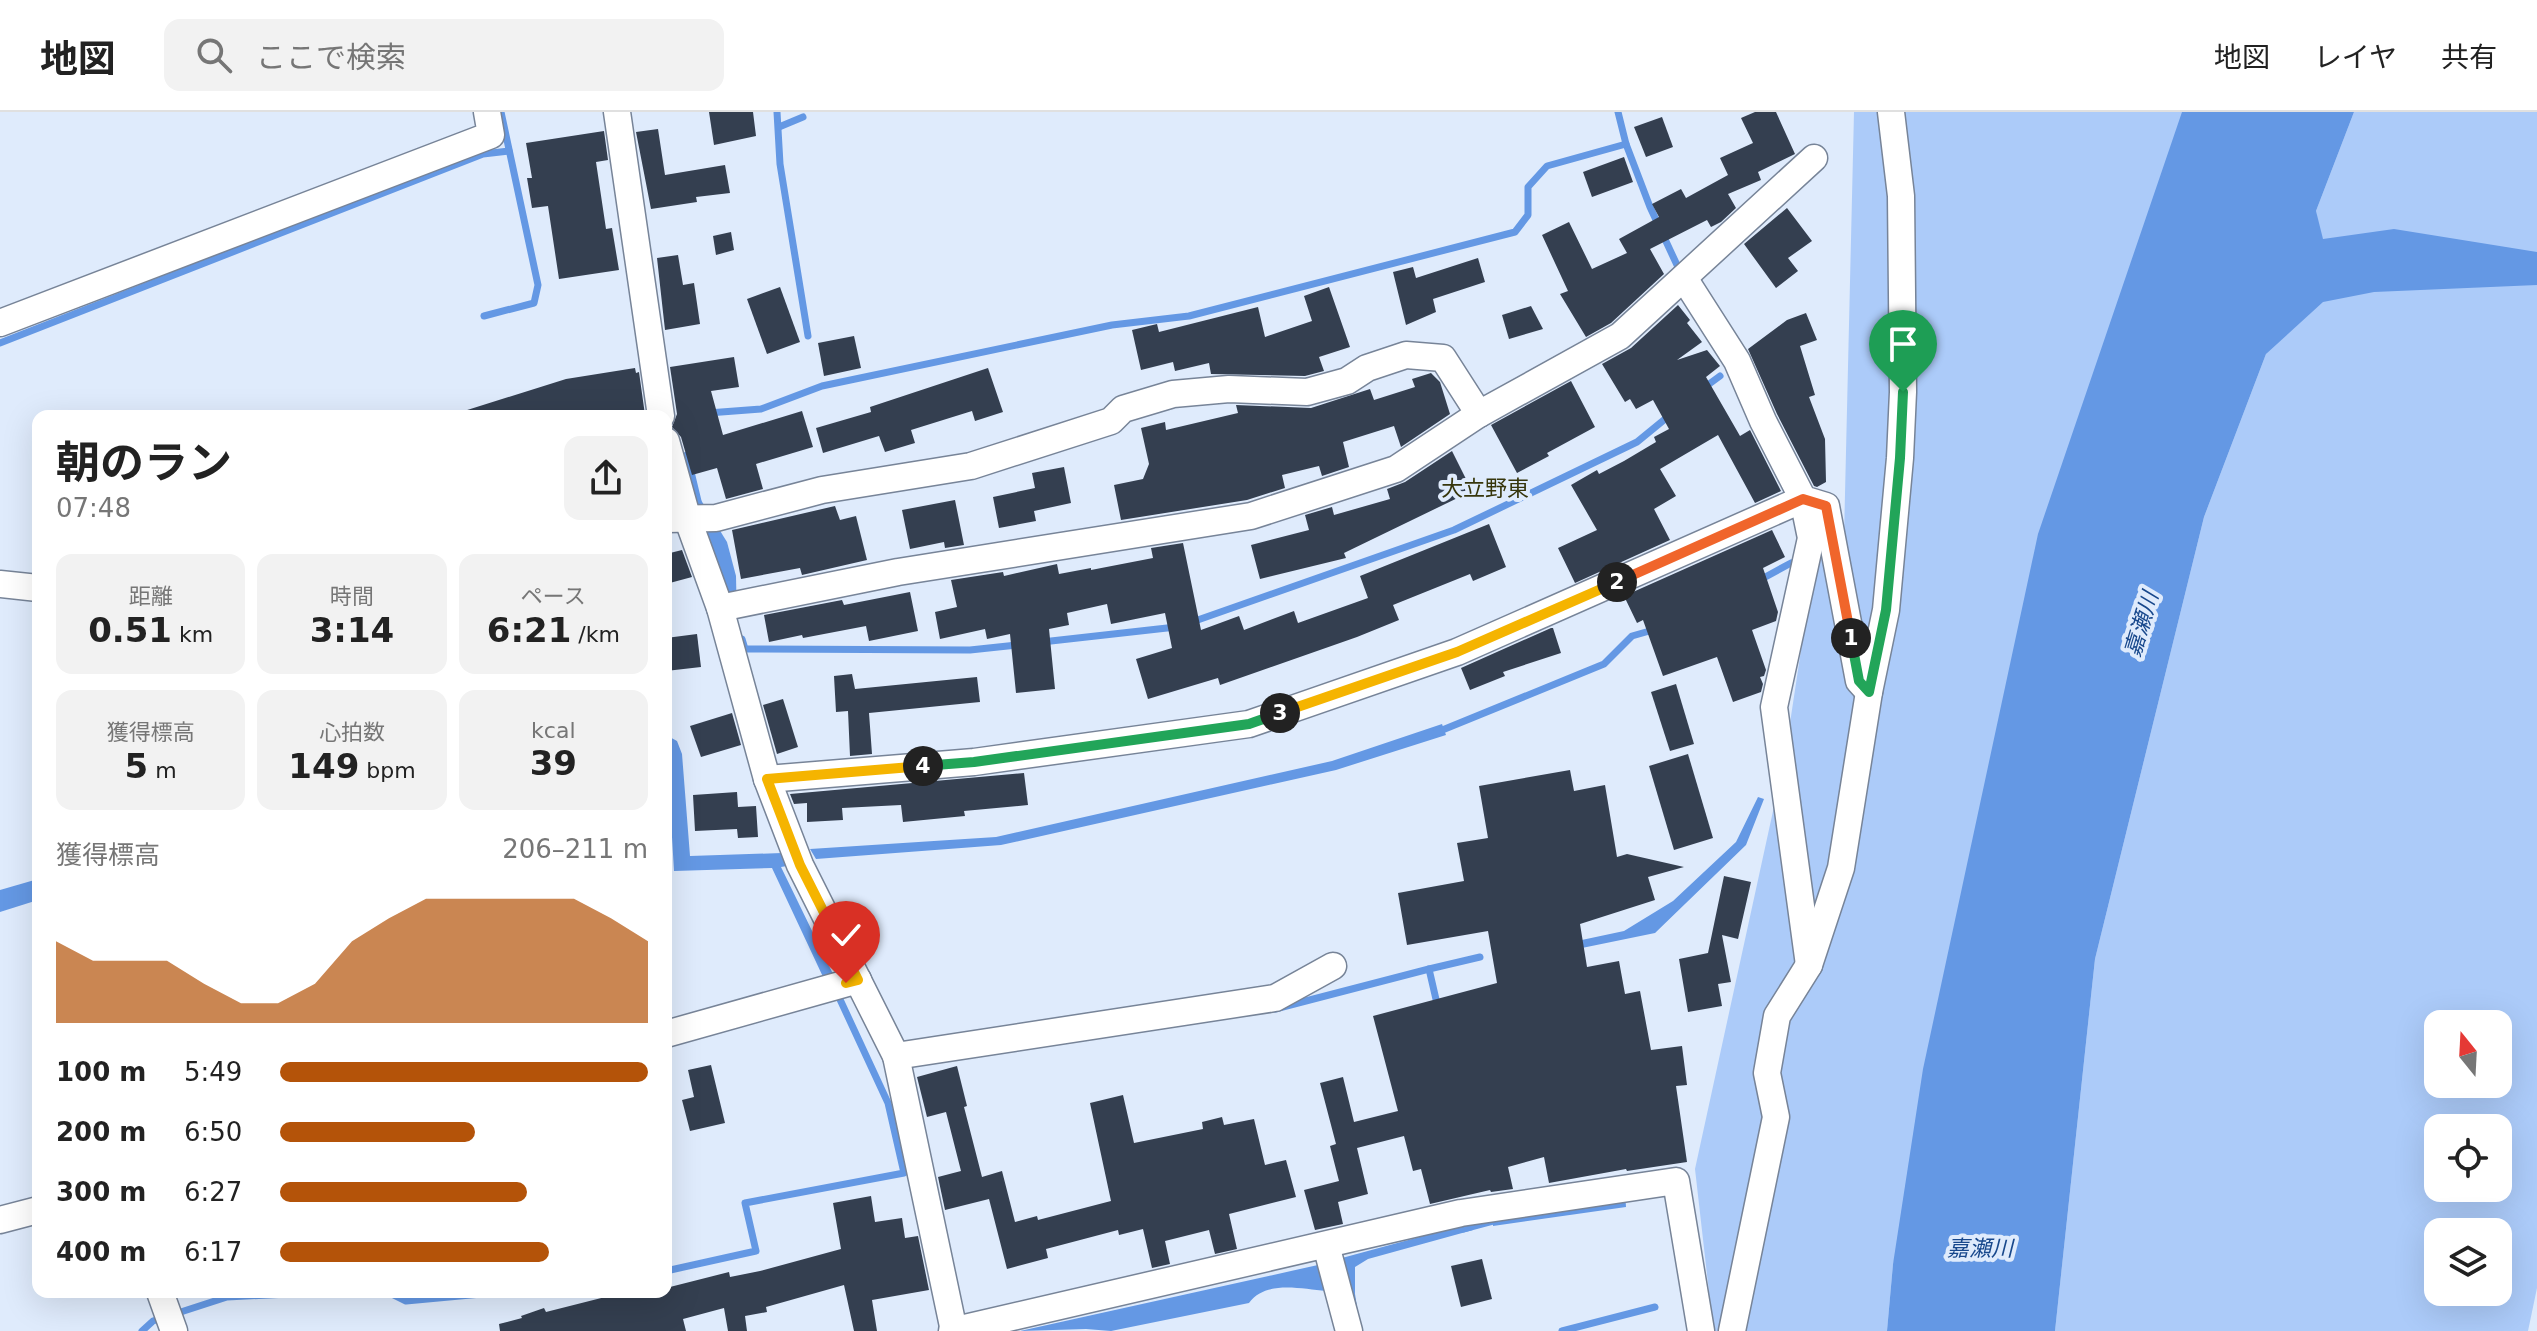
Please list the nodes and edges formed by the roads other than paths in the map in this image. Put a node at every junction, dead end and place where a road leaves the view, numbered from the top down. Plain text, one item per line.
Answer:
1 (487, 112) edge
2 (617, 112) edge
3 (1891, 112) edge
4 (1814, 158) dead end
5 (1684, 278) junction
6 (0, 323) edge
7 (660, 410) edge
8 (1479, 414) junction
9 (672, 484) edge
10 (1803, 499) junction
11 (677, 520) edge
12 (0, 584) edge
13 (32, 587) edge
14 (732, 605) junction
15 (1869, 692) junction
16 (767, 779) junction
17 (1809, 965) junction
18 (1333, 966) dead end
19 (843, 984) junction
20 (672, 1032) edge
21 (896, 1056) junction
22 (32, 1212) edge
23 (0, 1220) edge
24 (1330, 1260) junction
25 (162, 1298) edge
26 (174, 1331) edge
27 (953, 1331) edge
28 (1349, 1331) edge
29 (1701, 1331) edge
30 (1732, 1331) edge

1 - 6 street
2 - 7 street
3 - 15 street
4 - 5 street
5 - 8 street
5 - 10 street
8 - 11 street
8 - 14 street
9 - 11 street
10 - 15 street
10 - 16 street
10 - 17 street
11 - 14 street
12 - 13 street
14 - 16 street
15 - 17 street
16 - 19 street
17 - 30 street
18 - 21 street
19 - 20 street
19 - 21 street
21 - 27 street
22 - 23 street
24 - 27 street
24 - 28 street
24 - 29 street
25 - 26 street

